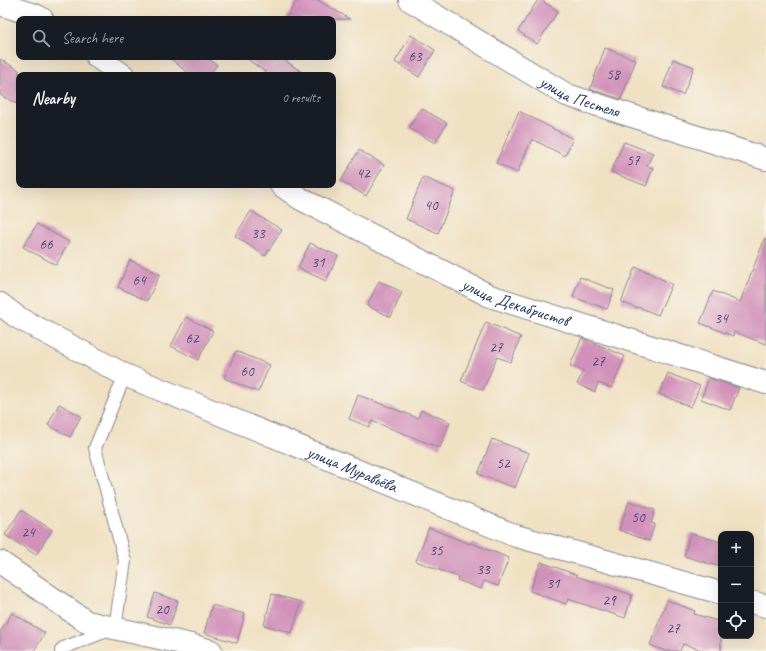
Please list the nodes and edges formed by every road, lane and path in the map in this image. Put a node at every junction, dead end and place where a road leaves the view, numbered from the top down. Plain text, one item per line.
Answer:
1 (410, 0) edge
2 (0, 4) edge
3 (38, 16) edge
4 (101, 60) edge
5 (119, 72) edge
6 (766, 159) edge
7 (285, 188) edge
8 (0, 304) edge
9 (125, 374) junction
10 (766, 383) edge
11 (0, 562) edge
12 (718, 592) edge
13 (754, 603) edge
14 (766, 606) edge
15 (115, 628) junction
16 (60, 651) edge
17 (211, 651) edge

1 - 6 street, улица Пестеля
2 - 3 street
4 - 5 street
7 - 10 street, улица Декабристов
8 - 9 street, улица Муравьёва
9 - 12 street, улица Муравьёва
9 - 15 lane
11 - 15 street
13 - 14 street
15 - 16 lane
15 - 17 street

